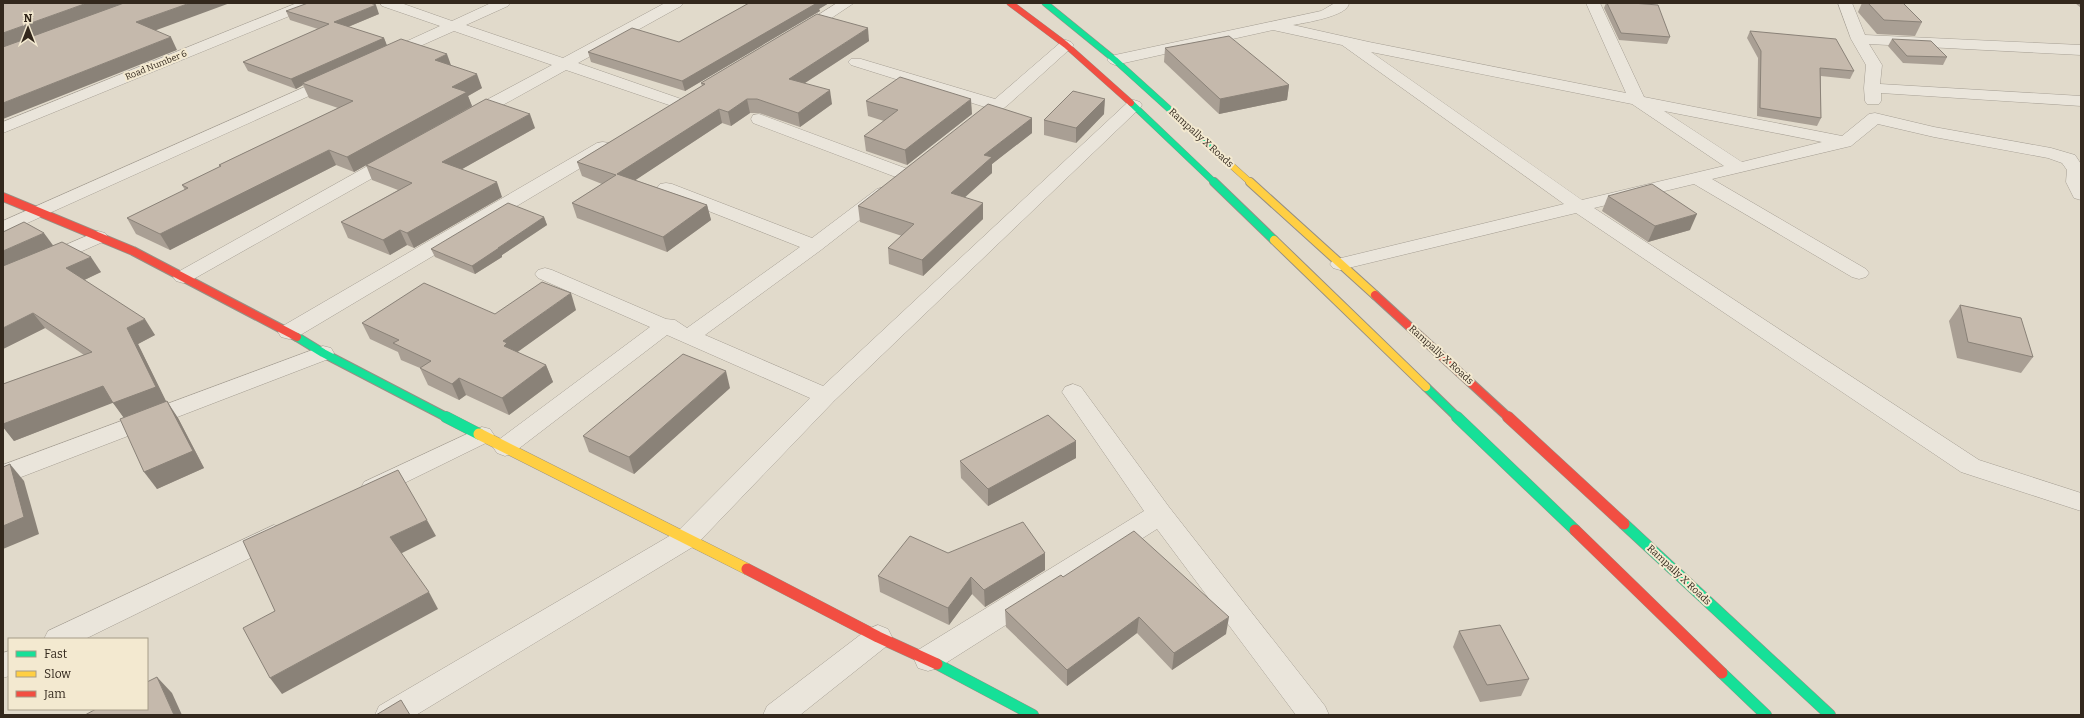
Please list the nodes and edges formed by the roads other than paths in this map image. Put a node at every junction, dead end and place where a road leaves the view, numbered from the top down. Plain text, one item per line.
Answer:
1 (309, 3) edge
2 (387, 3) edge
3 (503, 3) edge
4 (676, 3) edge
5 (847, 3) edge
6 (1010, 3) edge
7 (1045, 3) edge
8 (1342, 3) edge
9 (1593, 3) edge
10 (1845, 3) edge
11 (452, 26) junction
12 (1276, 26) junction
13 (1859, 40) junction
14 (784, 42) edge
15 (1347, 42) junction
16 (1066, 45) junction
17 (2081, 50) edge
18 (1115, 60) junction
19 (372, 62) edge
20 (856, 62) dead end
21 (563, 64) junction
22 (350, 72) edge
23 (1872, 88) junction
24 (1638, 100) junction
25 (2081, 101) edge
26 (1134, 104) junction
27 (997, 105) junction
28 (658, 115) edge
29 (1875, 118) junction
30 (759, 119) dead end
31 (452, 126) edge
32 (3, 128) edge
33 (961, 133) edge
34 (617, 139) edge
35 (1845, 142) junction
36 (411, 149) edge
37 (1738, 167) junction
38 (1695, 177) junction
39 (666, 188) dead end
40 (2081, 194) edge
41 (3, 197) edge
42 (1577, 205) junction
43 (39, 212) junction
44 (3, 228) edge
45 (98, 237) junction
46 (814, 246) junction
47 (1340, 264) junction
48 (1859, 273) dead end
49 (545, 274) dead end
50 (183, 277) junction
51 (3, 280) edge
52 (667, 325) junction
53 (289, 332) junction
54 (691, 335) junction
55 (323, 354) junction
56 (1073, 392) dead end
57 (826, 396) junction
58 (482, 435) junction
59 (505, 447) junction
60 (3, 475) edge
61 (352, 498) edge
62 (2081, 502) edge
63 (1160, 514) junction
64 (295, 525) edge
65 (688, 538) junction
66 (878, 637) junction
67 (60, 638) edge
68 (928, 659) junction
69 (390, 715) edge
70 (778, 715) edge
71 (1034, 715) edge
72 (1314, 715) edge
73 (1766, 715) edge
74 (1830, 715) edge

1 - 32 street, Road Number 6
2 - 11 street
3 - 11 street
4 - 21 street
5 - 14 street
6 - 16 main road
7 - 18 main road, Rampally X Roads
8 - 12 street
9 - 24 street
10 - 13 street
11 - 19 street
11 - 21 street
12 - 15 street
12 - 18 street
13 - 17 street
13 - 23 street
15 - 24 street
15 - 42 street
16 - 26 main road
16 - 27 street
18 - 47 main road, Rampally X Roads
20 - 27 street
21 - 28 street
21 - 31 street
22 - 43 street
23 - 25 street
23 - 29 street
24 - 35 street
24 - 37 street
26 - 57 street
26 - 73 main road
27 - 33 street
29 - 35 street
29 - 40 street
30 - 46 street
34 - 53 street
35 - 37 street
36 - 50 street
37 - 38 street
38 - 42 street
38 - 48 street
39 - 46 street
41 - 43 main road
42 - 47 street
42 - 62 street
43 - 44 street
43 - 45 main road
45 - 50 main road
45 - 51 street
46 - 54 street
47 - 74 main road, Rampally X Roads
49 - 52 street
50 - 53 main road
52 - 54 street
52 - 59 street
53 - 55 main road
54 - 57 street
55 - 58 main road
55 - 60 street
56 - 63 street
57 - 65 street
58 - 59 main road
58 - 61 street
59 - 65 main road
63 - 68 street
63 - 72 street
64 - 67 street
65 - 66 main road
65 - 69 street
66 - 68 main road
66 - 70 street
68 - 71 main road

